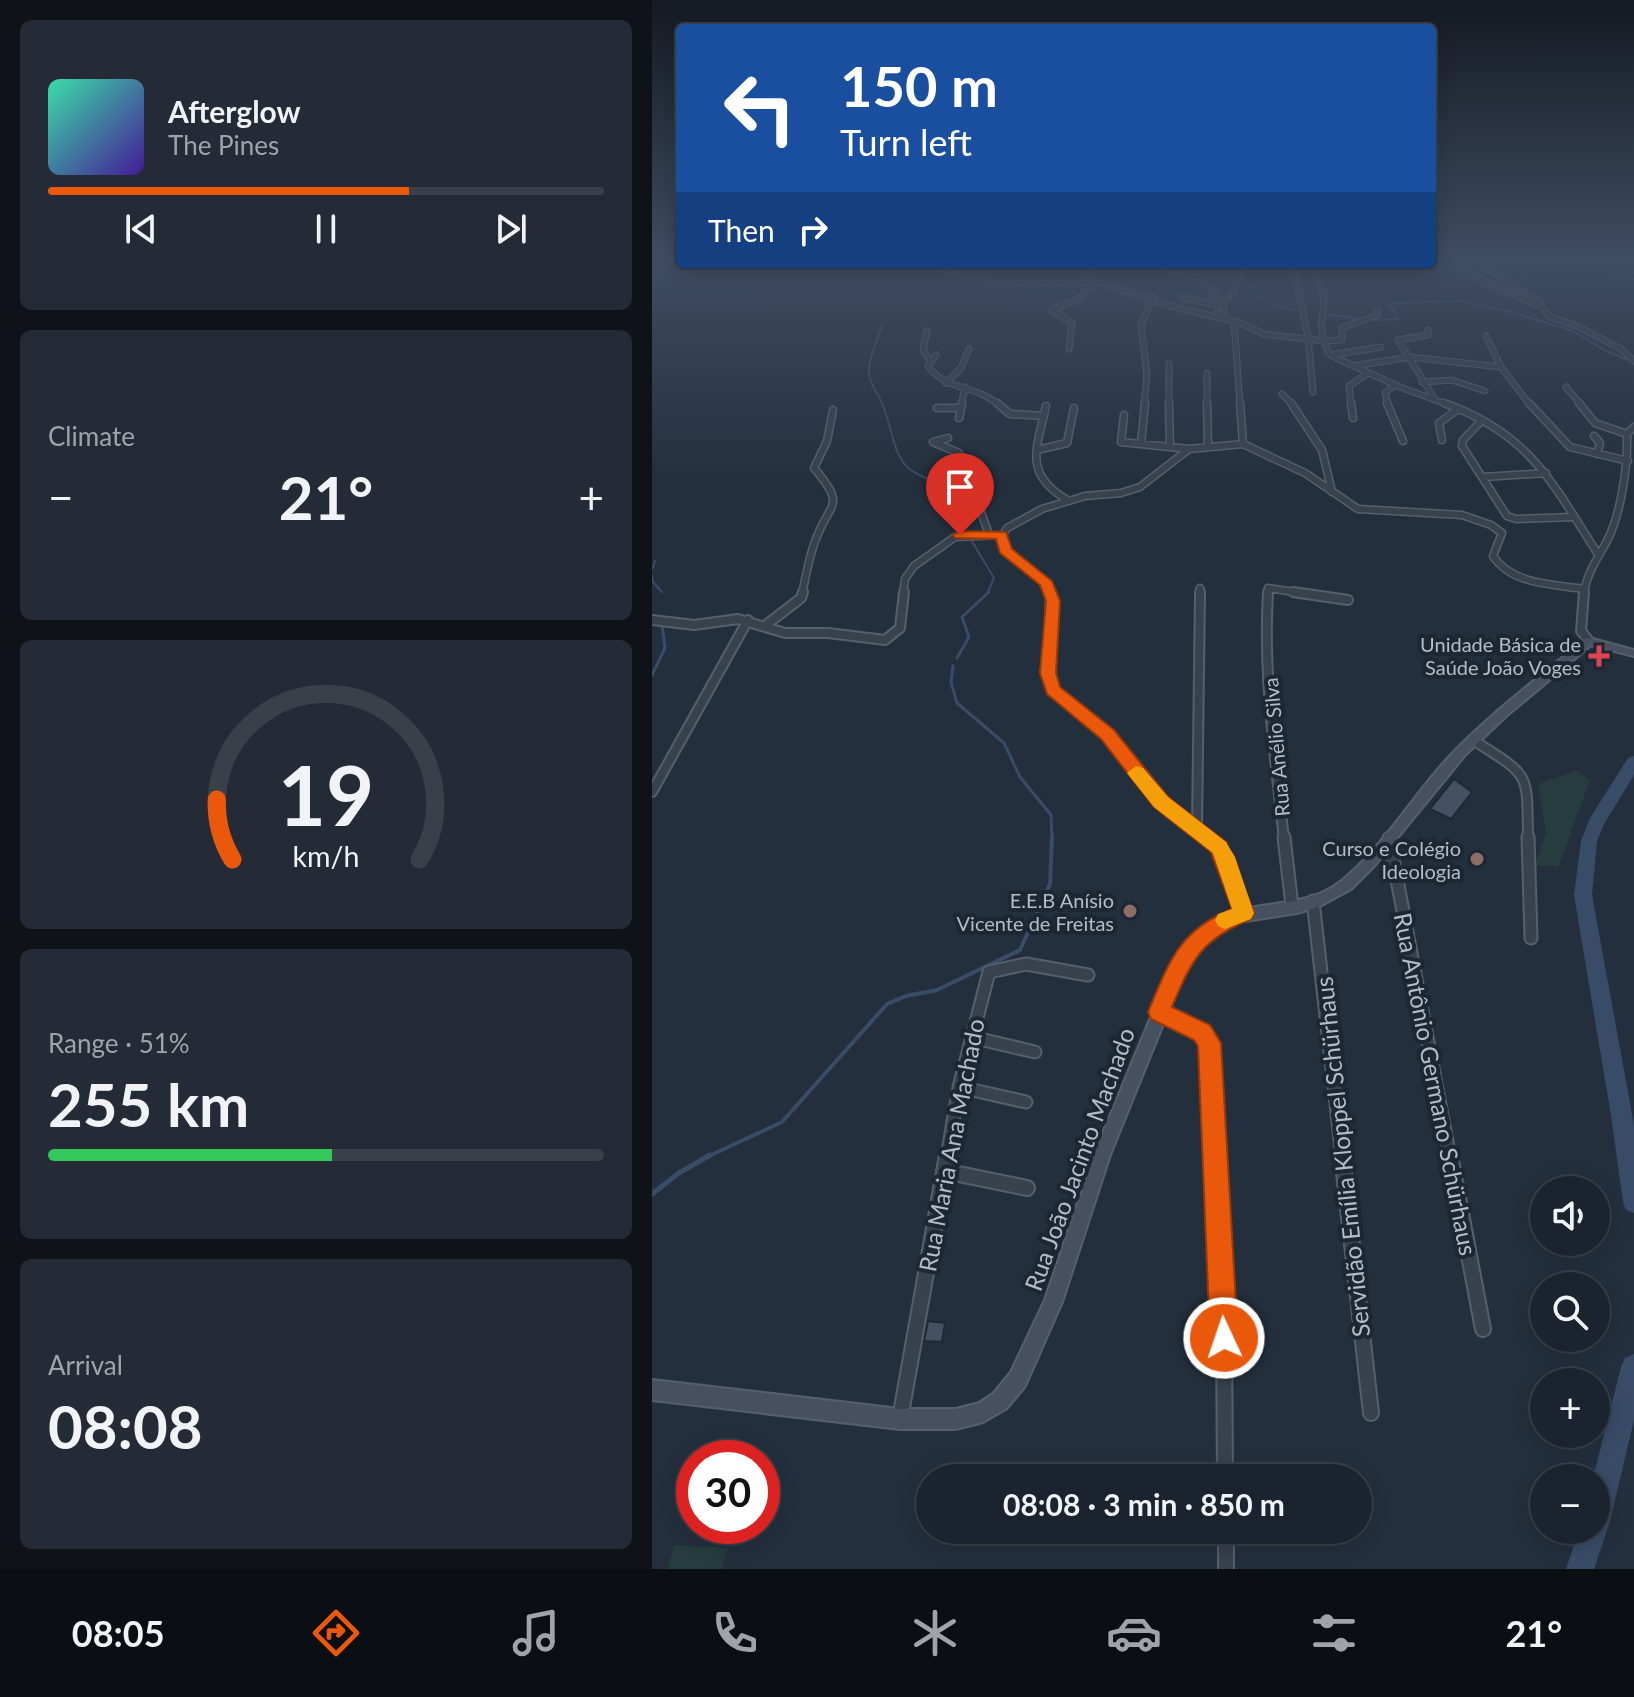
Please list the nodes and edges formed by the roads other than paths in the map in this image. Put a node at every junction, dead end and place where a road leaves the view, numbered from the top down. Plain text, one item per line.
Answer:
1 (927, 332) edge
2 (1071, 332) edge
3 (1142, 332) edge
4 (1235, 332) edge
5 (1260, 332) edge
6 (1307, 332) edge
7 (1321, 332) edge
8 (1342, 332) edge
9 (1428, 332) edge
10 (1590, 332) edge
11 (1486, 336) dead end
12 (1308, 337) junction
13 (1324, 341) junction
14 (1381, 347) dead end
15 (969, 349) dead end
16 (1069, 349) dead end
17 (936, 355) dead end
18 (1331, 355) junction
19 (1409, 357) junction
20 (930, 361) junction
21 (1634, 361) edge
22 (1169, 364) dead end
23 (1354, 366) junction
24 (1501, 367) junction
25 (1207, 373) dead end
26 (1368, 373) junction
27 (1422, 382) junction
28 (946, 383) junction
29 (1395, 385) junction
30 (965, 387) junction
31 (1566, 387) dead end
32 (1485, 391) dead end
33 (1313, 392) dead end
34 (1282, 394) dead end
35 (1434, 398) junction
36 (1046, 406) dead end
37 (937, 408) dead end
38 (961, 408) junction
39 (1074, 408) dead end
40 (1458, 409) junction
41 (833, 410) dead end
42 (1124, 415) dead end
43 (1044, 416) junction
44 (959, 418) dead end
45 (1353, 418) dead end
46 (1482, 420) junction
47 (1634, 427) edge
48 (1627, 434) junction
49 (1594, 436) dead end
50 (948, 438) dead end
51 (1442, 440) dead end
52 (1403, 441) dead end
53 (1141, 444) junction
54 (1243, 444) junction
55 (1208, 445) junction
56 (1170, 447) junction
57 (1189, 449) junction
58 (1037, 450) junction
59 (1597, 454) junction
60 (1628, 461) junction
61 (1546, 473) junction
62 (1483, 477) junction
63 (1332, 492) junction
64 (1069, 501) junction
65 (1572, 517) junction
66 (989, 534) junction
67 (1001, 535) junction
68 (1598, 554) junction
69 (1200, 588) dead end
70 (1584, 589) junction
71 (1348, 600) dead end
72 (652, 620) edge
73 (748, 620) junction
74 (766, 625) junction
75 (1589, 641) junction
76 (1634, 653) edge
77 (1473, 740) junction
78 (652, 792) edge
79 (1197, 828) junction
80 (1389, 838) junction
81 (1313, 901) junction
82 (1292, 906) junction
83 (1244, 913) junction
84 (1531, 938) dead end
85 (1088, 975) dead end
86 (1159, 1012) junction
87 (971, 1037) junction
88 (1035, 1052) dead end
89 (959, 1087) junction
90 (1026, 1102) dead end
91 (944, 1171) junction
92 (1027, 1188) dead end
93 (1483, 1329) dead end
94 (652, 1390) edge
95 (1371, 1413) dead end
96 (900, 1419) junction
97 (1225, 1464) edge
98 (1226, 1544) edge
99 (1226, 1569) edge

1 - 20 street
2 - 16 street
3 - 53 street
4 - 54 street
5 - 12 street
6 - 12 street
7 - 13 street
8 - 13 street
9 - 19 street
10 - 21 street
11 - 24 street
12 - 13 street
12 - 33 street
13 - 18 street
14 - 18 street
15 - 28 street
17 - 20 street
18 - 23 street
19 - 23 street
19 - 24 street
19 - 27 street
20 - 28 street
22 - 56 street
23 - 26 street
24 - 59 street
25 - 55 street
26 - 29 street
26 - 45 street
27 - 32 street
27 - 35 street
28 - 30 street
29 - 35 street
29 - 52 street
30 - 38 street
30 - 43 street
31 - 48 street
34 - 63 street
35 - 40 street
36 - 43 street
37 - 38 street
38 - 44 street
39 - 58 street
40 - 46 street
40 - 51 street
41 - 74 street
42 - 53 street
43 - 58 street
46 - 61 street
46 - 62 street
47 - 48 street
48 - 60 street
49 - 59 street
50 - 66 street
53 - 56 street
54 - 55 street
54 - 63 street
55 - 57 street
56 - 57 street
57 - 64 street
58 - 64 street
59 - 60 street
60 - 68 street
61 - 62 street
61 - 65 street
62 - 65 street
63 - 70 street
64 - 67 street
65 - 68 street
66 - 67 street
66 - 74 street
67 - 79 street
68 - 70 street
69 - 79 street
70 - 75 street
71 - 82 street, Rua Anélio Silva
72 - 73 street
73 - 74 street
73 - 78 street
75 - 76 main road
75 - 77 main road, Rua João Jacinto Machado
77 - 80 main road, Rua João Jacinto Machado
77 - 84 street
79 - 83 street
80 - 81 main road, Rua João Jacinto Machado
80 - 93 street, Rua Antônio Germano Schürhaus
81 - 82 main road, Rua João Jacinto Machado
81 - 95 street, Servidão Emília Kloppel Schürhaus
82 - 83 main road, Rua João Jacinto Machado
83 - 86 main road, Rua João Jacinto Machado
85 - 87 street, Rua Maria Ana Machado
86 - 96 main road, Rua João Jacinto Machado
86 - 97 street
87 - 88 street
87 - 89 street, Rua Maria Ana Machado
89 - 90 street
89 - 91 street, Rua Maria Ana Machado
91 - 92 street
91 - 96 street, Rua Maria Ana Machado
94 - 96 main road, Rua João Jacinto Machado
98 - 99 street

